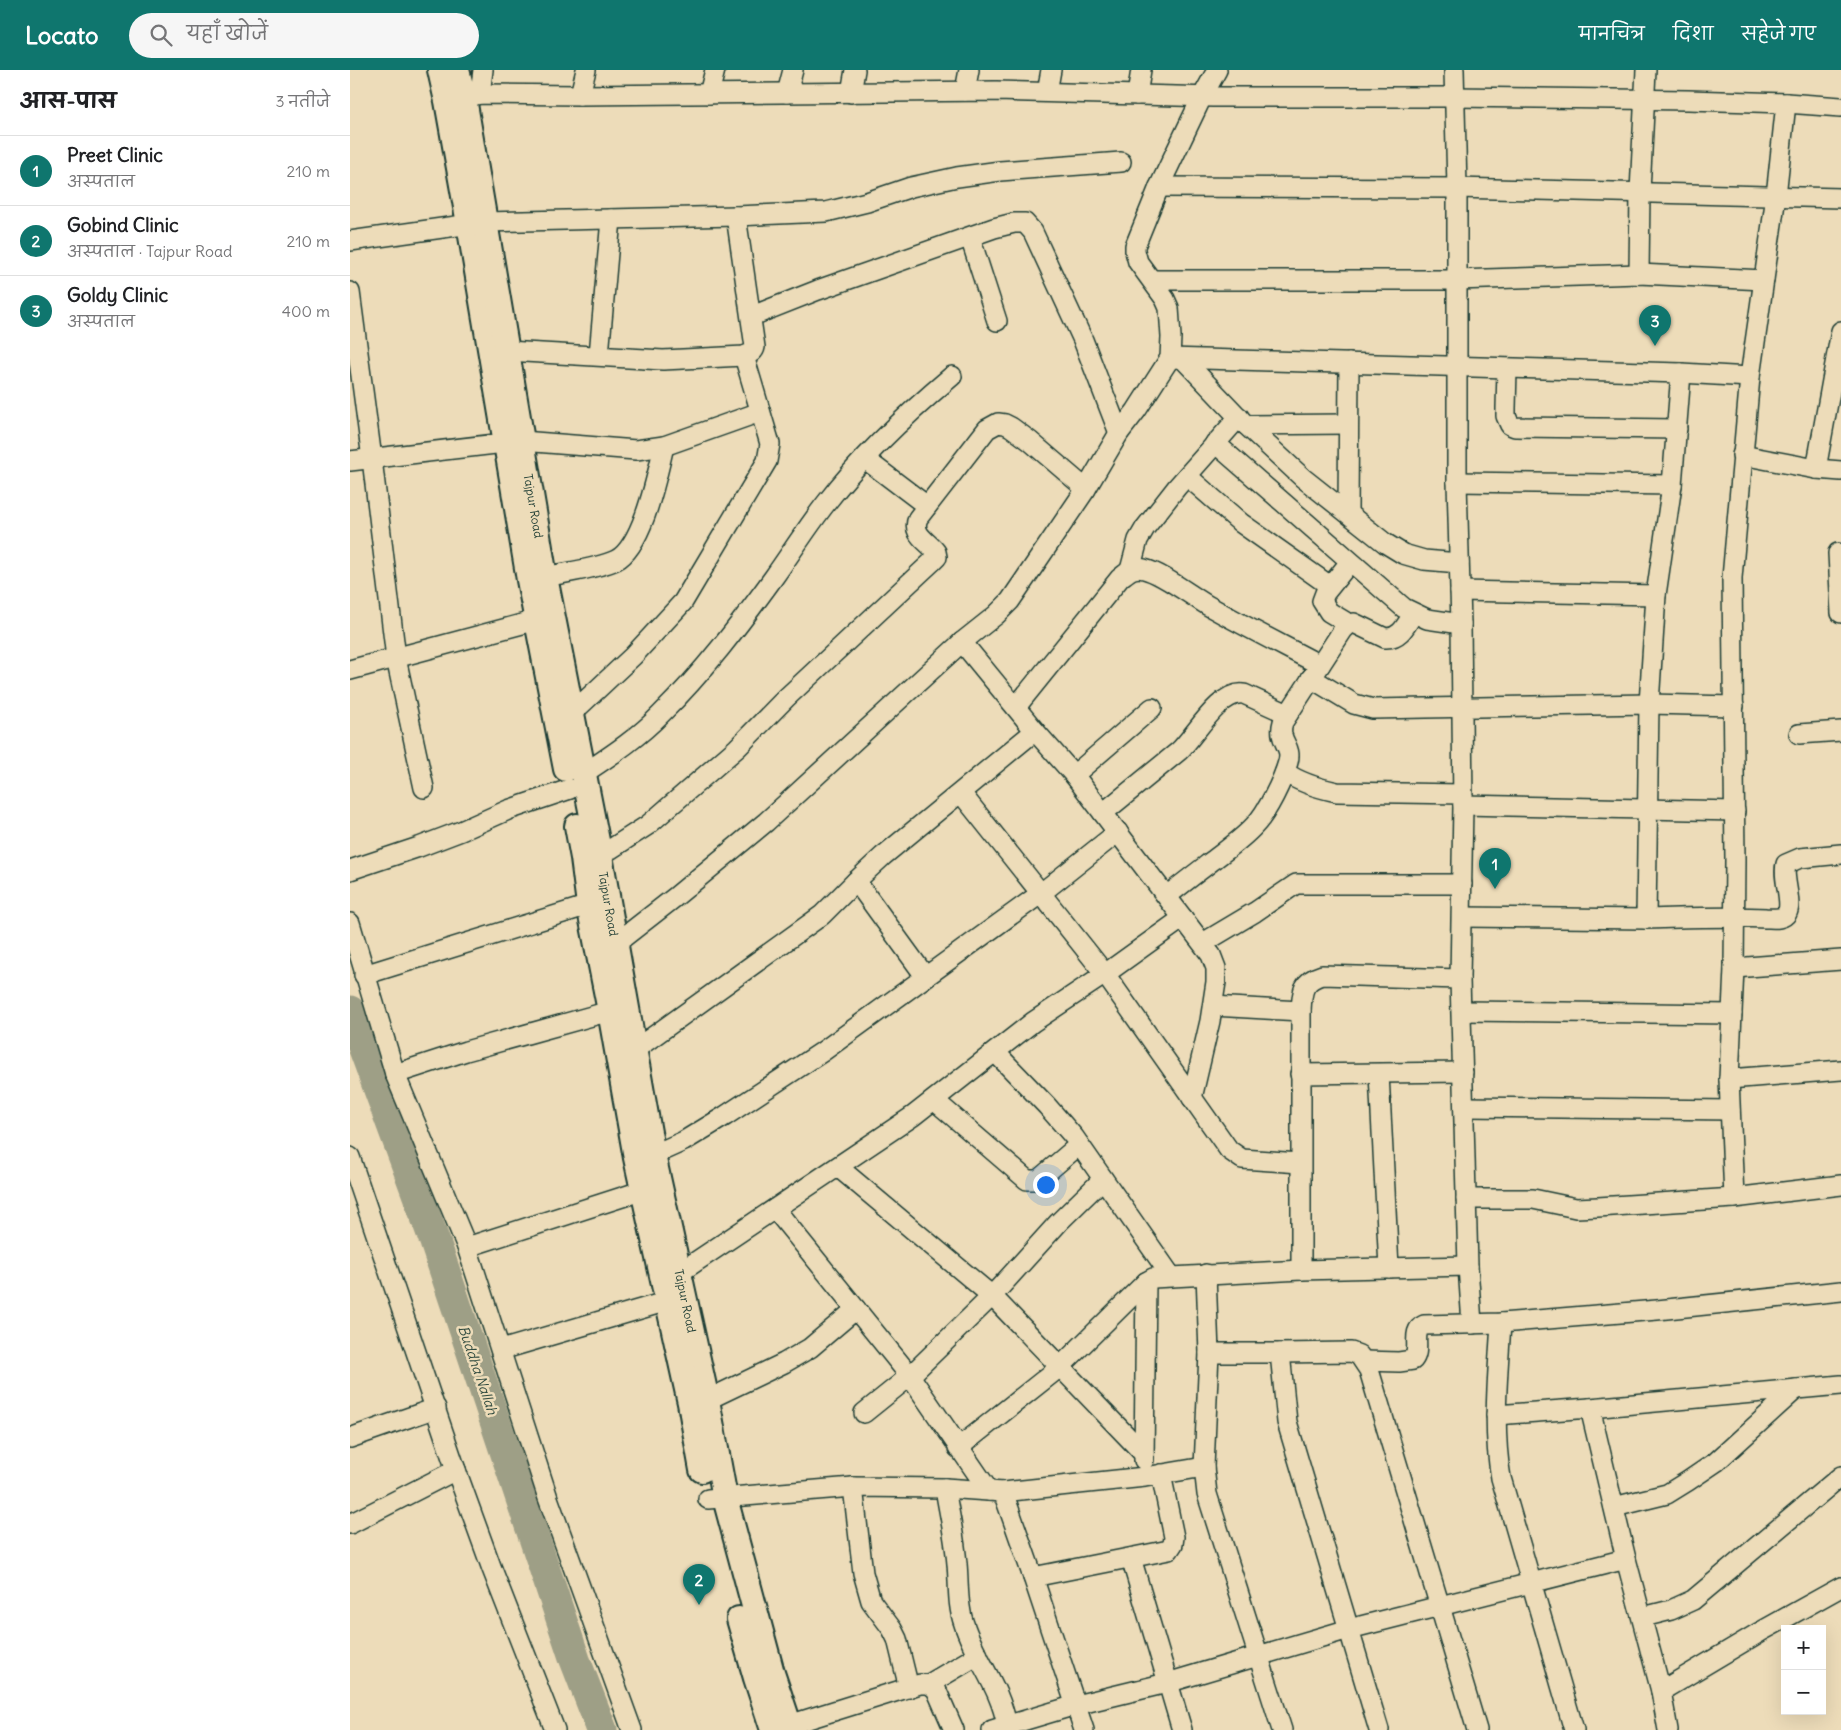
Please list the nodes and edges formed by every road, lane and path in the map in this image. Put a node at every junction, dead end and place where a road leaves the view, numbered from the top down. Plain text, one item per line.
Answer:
1 (440, 70) edge
2 (457, 70) edge
3 (483, 70) edge
4 (586, 70) edge
5 (715, 70) edge
6 (793, 70) edge
7 (855, 70) edge
8 (969, 70) edge
9 (1051, 70) edge
10 (1141, 70) edge
11 (1217, 70) edge
12 (1454, 70) edge
13 (1646, 70) edge
14 (965, 91) junction
15 (851, 92) junction
16 (1047, 92) junction
17 (787, 93) junction
18 (709, 94) junction
19 (1137, 95) junction
20 (472, 96) junction
21 (580, 96) junction
22 (1202, 97) junction
23 (1454, 97) junction
24 (1644, 100) junction
25 (1786, 103) junction
26 (1841, 107) edge
27 (1121, 162) dead end
28 (1159, 187) junction
29 (1457, 188) junction
30 (1640, 192) junction
31 (1776, 196) junction
32 (1841, 198) edge
33 (736, 216) junction
34 (611, 219) junction
35 (477, 223) junction
36 (970, 237) junction
37 (350, 241) edge
38 (1639, 274) junction
39 (1152, 280) junction
40 (1457, 280) junction
41 (1764, 280) junction
42 (350, 292) edge
43 (752, 316) junction
44 (997, 321) dead end
45 (1841, 331) edge
46 (507, 350) junction
47 (599, 355) junction
48 (744, 356) junction
49 (1176, 359) junction
50 (1349, 364) junction
51 (1457, 367) junction
52 (1507, 368) junction
53 (1681, 373) junction
54 (952, 376) dead end
55 (1750, 377) junction
56 (760, 412) junction
57 (1242, 421) junction
58 (1348, 424) junction
59 (1677, 429) junction
60 (1119, 433) junction
61 (513, 442) junction
62 (1215, 444) junction
63 (664, 446) junction
64 (1742, 455) junction
65 (372, 459) junction
66 (865, 459) junction
67 (350, 461) edge
68 (1816, 469) junction
69 (1841, 471) edge
70 (1187, 476) junction
71 (1457, 482) junction
72 (1672, 484) junction
73 (1086, 490) junction
74 (927, 506) junction
75 (1348, 513) junction
76 (1838, 553) dead end
77 (1350, 562) junction
78 (1459, 563) junction
79 (1130, 570) junction
80 (545, 577) junction
81 (1330, 586) junction
82 (1460, 592) junction
83 (1656, 595) junction
84 (1841, 613) edge
85 (1413, 614) junction
86 (537, 620) junction
87 (1349, 624) junction
88 (1461, 624) junction
89 (962, 642) junction
90 (396, 658) junction
91 (350, 670) edge
92 (1315, 672) junction
93 (1649, 704) junction
94 (1734, 706) junction
95 (1016, 707) junction
96 (1462, 707) junction
97 (1152, 708) dead end
98 (572, 713) junction
99 (1288, 714) junction
100 (1035, 731) junction
101 (1841, 731) edge
102 (1799, 734) dead end
103 (1285, 772) junction
104 (1074, 775) junction
105 (576, 782) junction
106 (424, 788) dead end
107 (961, 793) junction
108 (1463, 799) junction
109 (1647, 808) junction
110 (1735, 811) junction
111 (1103, 813) junction
112 (1118, 832) junction
113 (1841, 854) edge
114 (600, 856) junction
115 (350, 870) edge
116 (856, 881) junction
117 (1462, 884) junction
118 (1040, 894) junction
119 (1167, 896) junction
120 (589, 905) junction
121 (1462, 917) junction
122 (1734, 917) junction
123 (1183, 918) junction
124 (1646, 919) junction
125 (350, 923) edge
126 (1203, 943) junction
127 (615, 944) junction
128 (1841, 960) edge
129 (1734, 968) junction
130 (1105, 974) junction
131 (364, 975) junction
132 (925, 976) junction
133 (1460, 979) junction
134 (1213, 1006) junction
135 (610, 1010) junction
136 (1300, 1011) junction
137 (1462, 1011) junction
138 (1732, 1014) junction
139 (634, 1051) junction
140 (995, 1052) junction
141 (1841, 1070) edge
142 (1463, 1072) junction
143 (395, 1074) junction
144 (1300, 1074) junction
145 (1379, 1074) junction
146 (1729, 1079) junction
147 (1192, 1098) junction
148 (934, 1100) junction
149 (1465, 1107) junction
150 (1730, 1110) junction
151 (1079, 1145) junction
152 (653, 1155) junction
153 (350, 1157) edge
154 (1300, 1163) junction
155 (838, 1166) junction
156 (1102, 1179) junction
157 (1841, 1186) edge
158 (355, 1190) edge
159 (644, 1190) junction
160 (1734, 1198) junction
161 (1466, 1200) junction
162 (775, 1209) junction
163 (467, 1247) junction
164 (1468, 1266) junction
165 (1388, 1268) junction
166 (1301, 1270) junction
167 (679, 1273) junction
168 (1206, 1274) junction
169 (1171, 1276) junction
170 (1146, 1282) junction
171 (1841, 1291) edge
172 (992, 1296) junction
173 (668, 1301) junction
174 (856, 1309) junction
175 (1501, 1323) junction
176 (1472, 1324) junction
177 (501, 1350) junction
178 (1209, 1353) junction
179 (1280, 1353) junction
180 (1364, 1361) junction
181 (1060, 1367) junction
182 (910, 1376) junction
183 (1841, 1385) edge
184 (1796, 1389) junction
185 (706, 1400) junction
186 (436, 1408) junction
187 (1590, 1408) junction
188 (864, 1413) dead end
189 (1496, 1415) junction
190 (350, 1438) edge
191 (958, 1448) junction
192 (1144, 1454) junction
193 (1204, 1467) junction
194 (456, 1470) junction
195 (1153, 1476) junction
196 (1841, 1476) edge
197 (853, 1487) junction
198 (945, 1488) junction
199 (996, 1491) junction
200 (716, 1498) junction
201 (1614, 1507) junction
202 (350, 1524) edge
203 (1131, 1558) junction
204 (1626, 1559) junction
205 (1034, 1577) junction
206 (1532, 1583) junction
207 (1841, 1587) edge
208 (1440, 1605) junction
209 (1643, 1617) junction
210 (1349, 1628) junction
211 (978, 1655) junction
212 (1259, 1655) junction
213 (1167, 1683) junction
214 (929, 1684) junction
215 (909, 1688) junction
216 (1661, 1691) junction
217 (1076, 1705) junction
218 (785, 1728) edge
219 (1000, 1728) edge
220 (555, 1730) edge
221 (632, 1730) edge
222 (954, 1730) edge
223 (1084, 1730) edge
224 (1182, 1730) edge
225 (1282, 1730) edge
226 (1379, 1730) edge
227 (1477, 1730) edge
228 (1574, 1730) edge
229 (1668, 1730) edge

1 - 35 main road, Tajpur Road
2 - 20 main road, Tajpur Road
3 - 20 street
4 - 21 street
5 - 18 street
6 - 17 street
7 - 15 street
8 - 14 street
9 - 16 street
10 - 19 street
11 - 22 street
12 - 23 street
13 - 24 street
14 - 15 street
14 - 16 street
15 - 17 street
16 - 19 street
17 - 18 street
18 - 21 street
19 - 22 street
20 - 21 street
20 - 35 main road, Tajpur Road
22 - 23 street
22 - 28 street
23 - 24 street
23 - 29 street
24 - 25 street
24 - 30 street
25 - 26 street
25 - 31 street
27 - 33 street
28 - 29 street
28 - 39 street
29 - 30 street
29 - 40 street
30 - 31 street
30 - 38 street
31 - 32 street
31 - 41 street
33 - 34 street
33 - 43 street
34 - 35 street
34 - 47 street
35 - 37 street
35 - 46 main road, Tajpur Road
35 - 61 main road, Tajpur Road
36 - 43 street
36 - 44 street
36 - 60 street
38 - 40 street
38 - 41 street
39 - 40 street
39 - 49 street
40 - 51 street
41 - 55 street
42 - 65 street
43 - 48 street
45 - 68 street
46 - 47 street
46 - 61 main road, Tajpur Road
47 - 48 street
48 - 56 street
49 - 50 street
49 - 57 street
49 - 60 street
50 - 51 street
50 - 58 street
51 - 52 street
51 - 71 street
52 - 53 street
52 - 59 street
53 - 55 street
53 - 59 street
54 - 66 street
55 - 64 street
56 - 63 street
56 - 98 street
57 - 58 street
57 - 62 street
57 - 75 street
58 - 75 street
59 - 72 street
60 - 73 street
61 - 63 street
61 - 65 street
61 - 80 main road, Tajpur Road
61 - 86 main road, Tajpur Road
62 - 70 street
62 - 77 street
63 - 80 street
64 - 68 street
64 - 94 street
65 - 67 street
65 - 90 street
66 - 74 street
66 - 105 street
68 - 69 street
70 - 79 street
70 - 81 street
71 - 72 street
71 - 78 street
72 - 83 street
73 - 74 street
73 - 89 street
74 - 114 street
75 - 78 street
76 - 84 street
77 - 81 street
77 - 85 street
78 - 82 street
79 - 92 street
79 - 95 street
80 - 98 main road, Tajpur Road
81 - 87 street
82 - 83 street
82 - 88 street
83 - 93 street
85 - 87 street
85 - 88 street
86 - 90 street
86 - 105 main road, Tajpur Road
87 - 92 street
88 - 96 street
89 - 95 street
89 - 127 street
90 - 91 street
90 - 106 street
92 - 96 street
92 - 99 street
93 - 94 street
93 - 96 street
93 - 109 street
94 - 110 street
95 - 100 street
96 - 108 street
97 - 104 street
98 - 105 main road, Tajpur Road
99 - 103 street
99 - 111 street
100 - 104 street
100 - 107 street
101 - 102 street
103 - 108 street
103 - 119 street
104 - 111 street
105 - 114 main road, Tajpur Road
105 - 115 street
105 - 120 main road, Tajpur Road
107 - 116 street
107 - 118 street
108 - 109 street
108 - 117 street
109 - 110 street
109 - 124 street
110 - 122 street
111 - 112 street
112 - 118 street
112 - 119 street
113 - 122 street
114 - 127 main road, Tajpur Road
116 - 132 street
116 - 139 street
117 - 121 street
117 - 126 street
118 - 130 street
118 - 132 street
119 - 123 street
120 - 131 street
120 - 135 main road, Tajpur Road
121 - 124 street
121 - 133 street
122 - 124 street
122 - 129 street
123 - 126 street
123 - 130 street
125 - 131 street
126 - 134 street
127 - 139 main road, Tajpur Road
128 - 129 street
129 - 138 street
130 - 140 street
130 - 147 street
131 - 143 street
132 - 152 street
133 - 136 street
133 - 137 street
134 - 136 street
134 - 147 street
135 - 143 street
135 - 159 main road, Tajpur Road
136 - 144 street
137 - 138 street
137 - 142 street
138 - 146 street
139 - 152 main road, Tajpur Road
140 - 148 street
140 - 151 street
141 - 146 street
142 - 145 street
142 - 149 street
143 - 163 street
144 - 145 street
144 - 154 street
145 - 165 street
146 - 150 street
147 - 154 street
148 - 151 street
148 - 155 street
149 - 150 street
149 - 161 street
150 - 160 street
151 - 156 street
152 - 167 main road, Tajpur Road
153 - 158 street
154 - 166 street
155 - 162 street
155 - 172 street
156 - 169 street
156 - 172 street
157 - 160 street
158 - 186 street
159 - 163 street
159 - 173 main road, Tajpur Road
160 - 161 street
161 - 164 street
162 - 167 street
162 - 174 street
163 - 177 street
164 - 165 street
164 - 176 street
165 - 166 street
166 - 168 street
167 - 185 main road, Tajpur Road
168 - 169 street
168 - 178 street
169 - 170 street
170 - 181 street
170 - 192 street
171 - 175 street
172 - 181 street
172 - 182 street
173 - 177 street
173 - 200 main road, Tajpur Road
174 - 182 street
174 - 185 street
175 - 176 street
175 - 189 street
176 - 180 street
177 - 221 street
178 - 179 street
178 - 193 street
179 - 180 street
179 - 210 street
180 - 208 street
181 - 191 street
181 - 192 street
182 - 188 street
182 - 191 street
183 - 184 street
184 - 187 street
184 - 201 street
185 - 200 main road, Tajpur Road
186 - 190 street
186 - 194 street
187 - 189 street
187 - 201 street
189 - 206 street
191 - 199 street
192 - 195 street
193 - 195 street
193 - 212 street
194 - 202 street
194 - 220 street
195 - 199 street
195 - 203 street
196 - 209 street
197 - 198 street
197 - 200 street
197 - 215 street
198 - 199 street
198 - 211 street
199 - 205 street
200 - 218 main road, Tajpur Road
201 - 204 street
203 - 205 street
203 - 213 street
204 - 206 street
204 - 209 street
205 - 217 street
206 - 208 street
206 - 228 street
207 - 216 street
208 - 210 street
208 - 227 street
209 - 216 street
210 - 212 street
210 - 226 street
211 - 214 street
211 - 219 street
212 - 213 street
212 - 225 street
213 - 217 street
213 - 224 street
214 - 215 street
214 - 222 street
215 - 218 street
216 - 229 street
217 - 219 street
217 - 223 street

